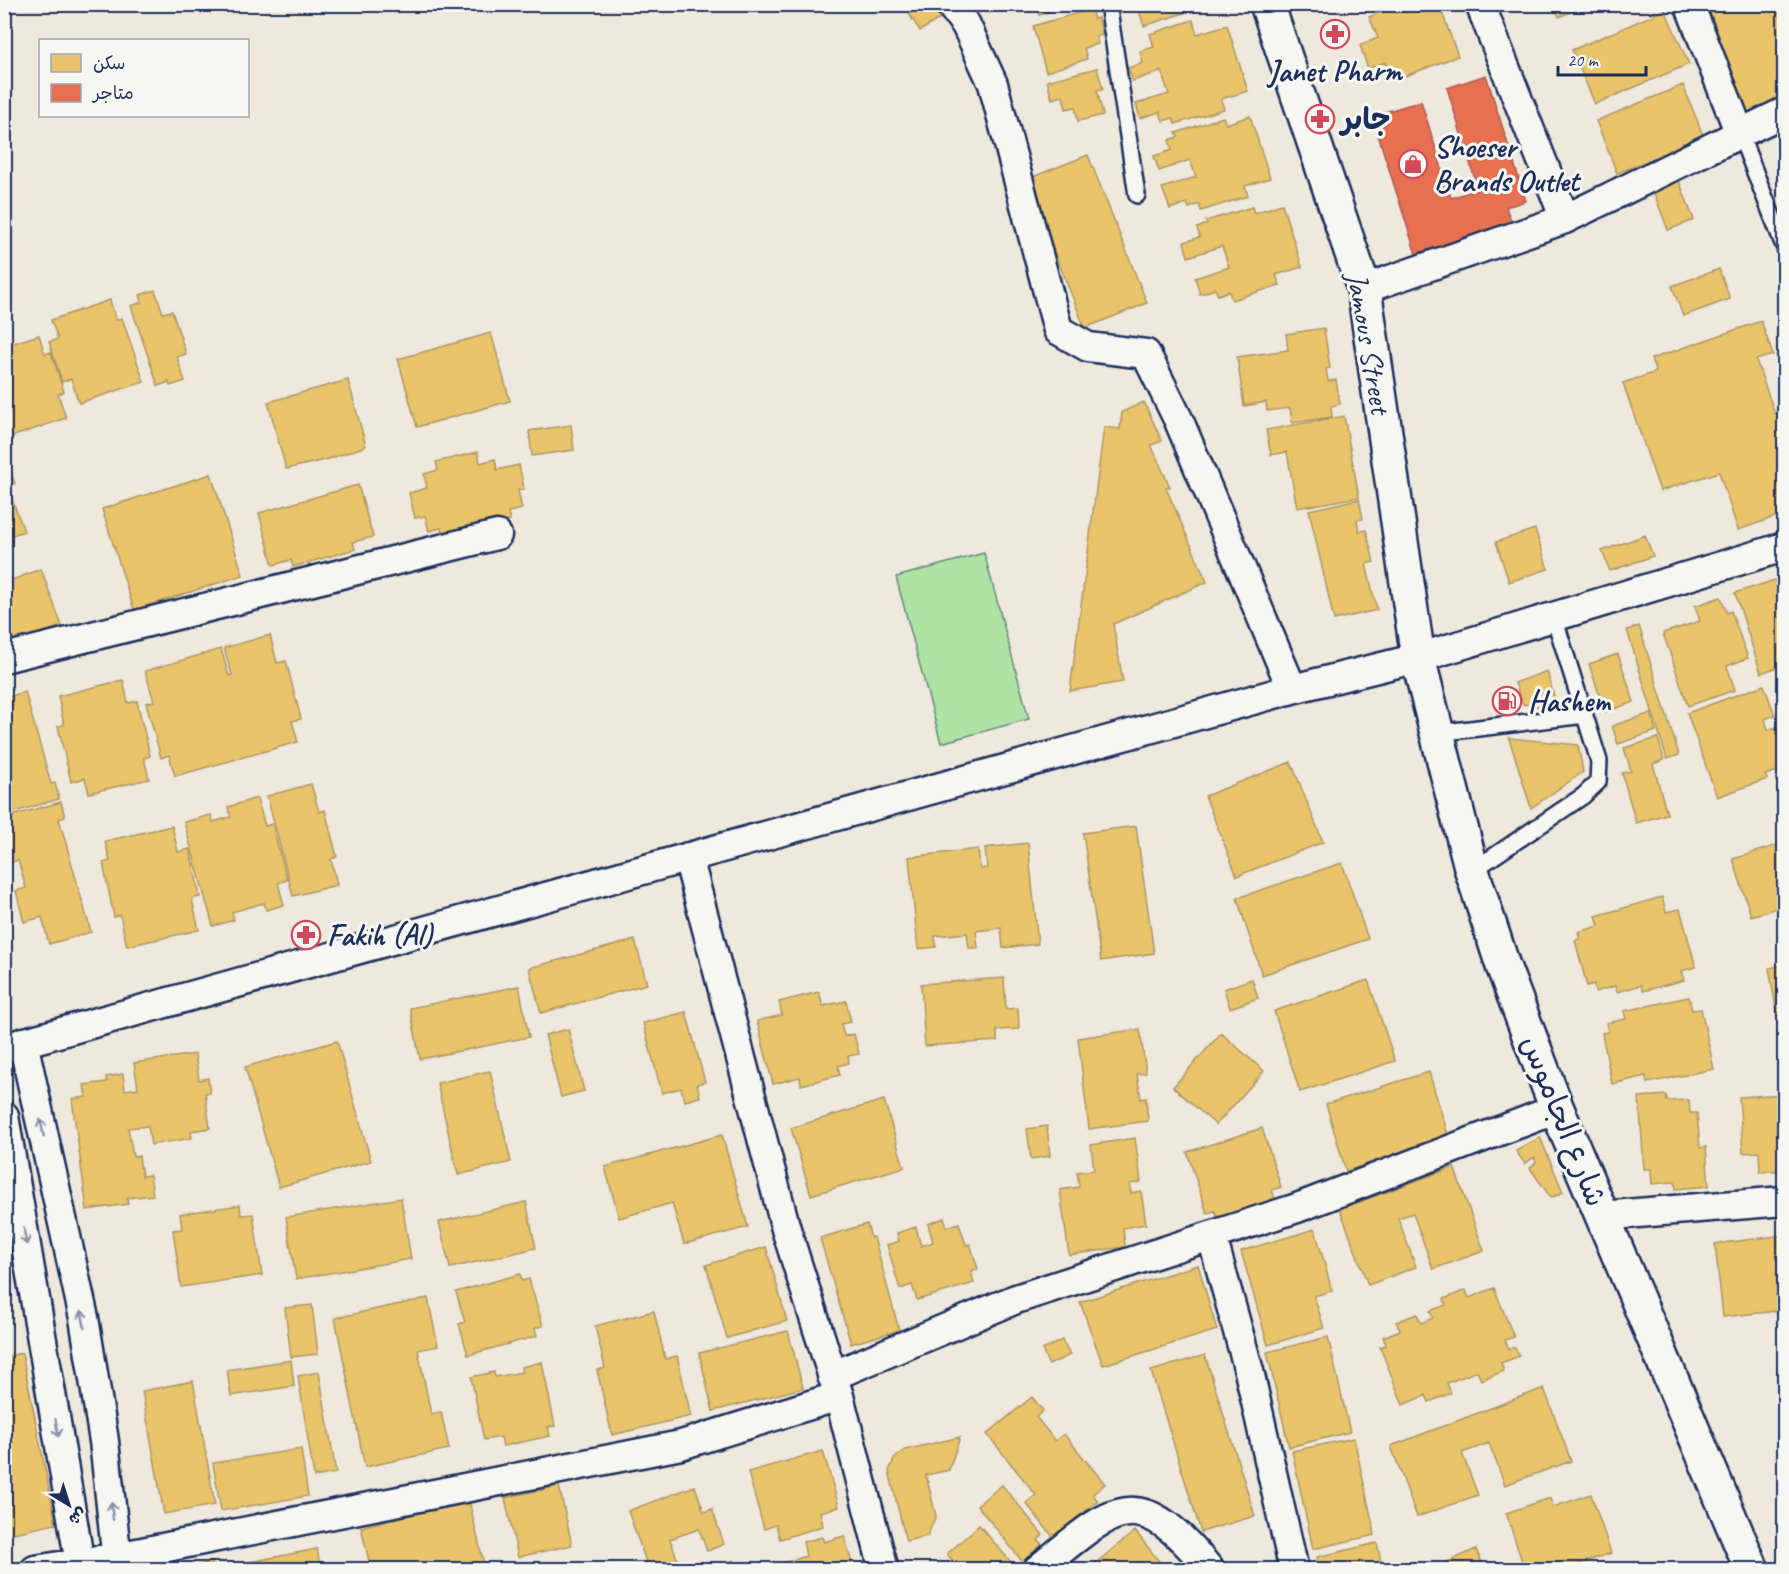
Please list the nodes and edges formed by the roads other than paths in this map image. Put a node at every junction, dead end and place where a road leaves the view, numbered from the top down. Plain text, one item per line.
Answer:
1 (950, 4) edge
2 (1108, 4) edge
3 (1267, 4) edge
4 (1480, 4) edge
5 (1689, 4) edge
6 (1785, 112) edge
7 (1740, 134) junction
8 (1137, 195) dead end
9 (1565, 219) junction
10 (1785, 246) edge
11 (1364, 289) junction
12 (497, 535) dead end
13 (1785, 546) edge
14 (1554, 617) junction
15 (4, 658) edge
16 (1418, 658) junction
17 (1292, 689) junction
18 (1584, 715) junction
19 (1437, 733) junction
20 (688, 857) junction
21 (1472, 871) junction
22 (10, 1043) edge
23 (1557, 1109) junction
24 (4, 1116) edge
25 (1785, 1201) edge
26 (1601, 1216) junction
27 (1212, 1237) junction
28 (836, 1386) junction
29 (118, 1563) edge
30 (80, 1566) edge
31 (35, 1569) edge
32 (884, 1569) edge
33 (1037, 1569) edge
34 (1210, 1569) edge
35 (1294, 1569) edge
36 (1752, 1569) edge

1 - 17 street
2 - 8 lane
3 - 11 street, Jamous Street
4 - 9 street
5 - 7 street
6 - 7 street
7 - 9 street
7 - 10 lane
9 - 11 street
11 - 16 street, Jamous Street
12 - 15 street
13 - 14 street
14 - 16 street
14 - 18 lane
16 - 17 street
16 - 19 street, شارع الجاموس
17 - 20 street
18 - 19 lane
18 - 21 lane
19 - 21 street, شارع الجاموس
20 - 22 street
20 - 28 street
21 - 23 street, شارع الجاموس
29 -> 22 street
23 - 26 street, شارع الجاموس
23 - 27 street
24 -> 30 street
25 - 26 street
26 - 36 street, شارع الجاموس
27 - 28 street
27 - 35 street
28 - 29 street
28 - 32 street
29 - 30 street
30 - 31 street
33 - 34 street

